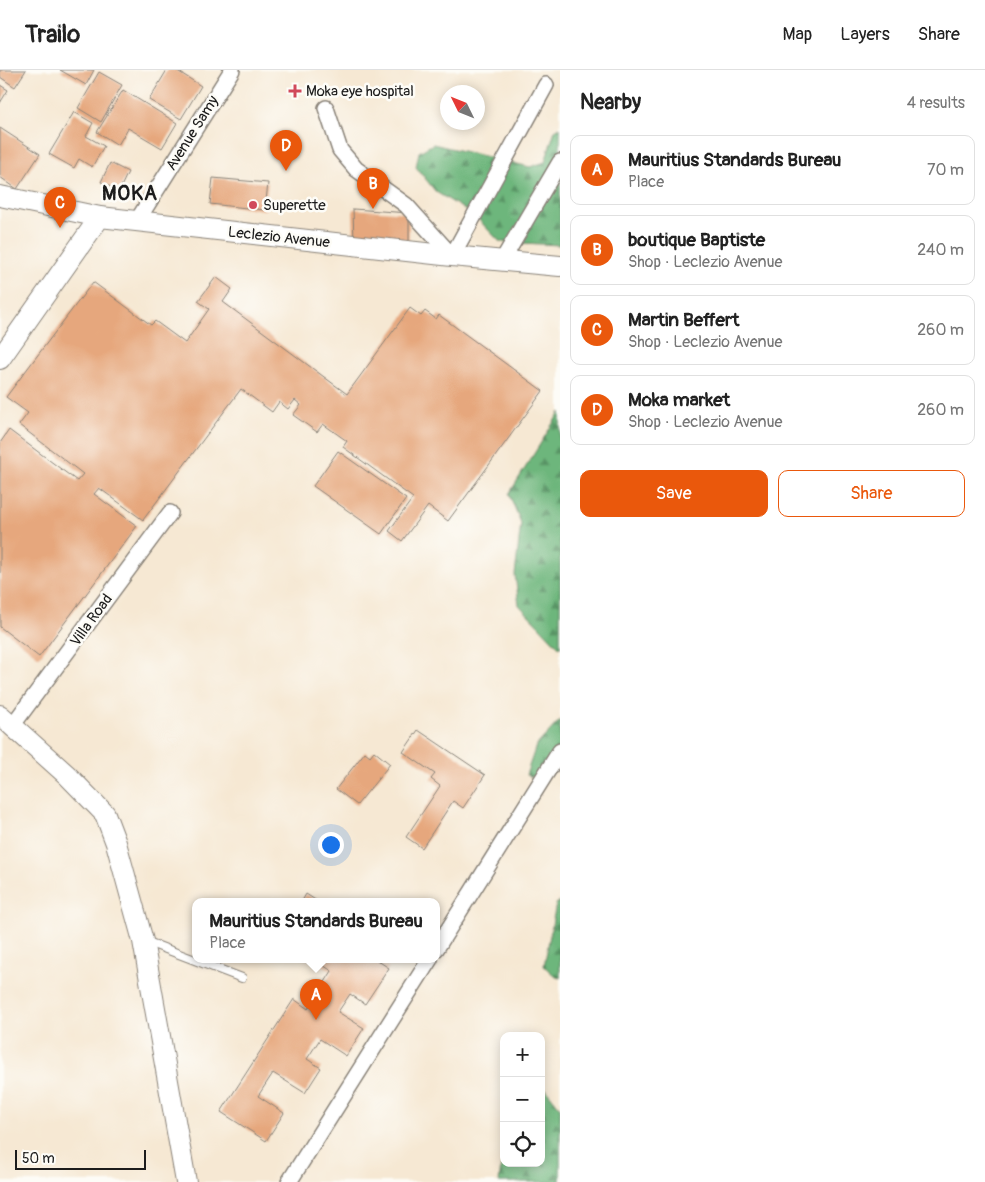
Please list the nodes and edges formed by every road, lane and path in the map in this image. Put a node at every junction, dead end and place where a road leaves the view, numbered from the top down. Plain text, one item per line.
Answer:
1 (232, 70) edge
2 (546, 85) dead end
3 (326, 108) dead end
4 (560, 162) edge
5 (0, 196) edge
6 (100, 217) junction
7 (137, 221) junction
8 (452, 256) junction
9 (502, 261) junction
10 (560, 266) edge
11 (6, 339) edge
12 (0, 359) edge
13 (170, 513) dead end
14 (6, 720) edge
15 (560, 752) edge
16 (143, 941) junction
17 (440, 943) edge
18 (192, 959) edge
19 (202, 963) edge
20 (427, 963) edge
21 (242, 978) dead end
22 (186, 1182) edge
23 (289, 1182) edge

1 - 7 street, Avenue Samy
2 - 8 street
3 - 8 street
4 - 9 street
5 - 6 main road, Leclezio Avenue
6 - 7 main road, Leclezio Avenue
6 - 11 main road
7 - 8 main road, Leclezio Avenue
8 - 9 main road, Leclezio Avenue
9 - 10 main road, Leclezio Avenue
11 - 12 main road
13 - 14 street, Villa Road
14 - 16 main road
15 - 17 street
16 - 18 lane
16 - 22 main road
19 - 21 lane
20 - 23 street

